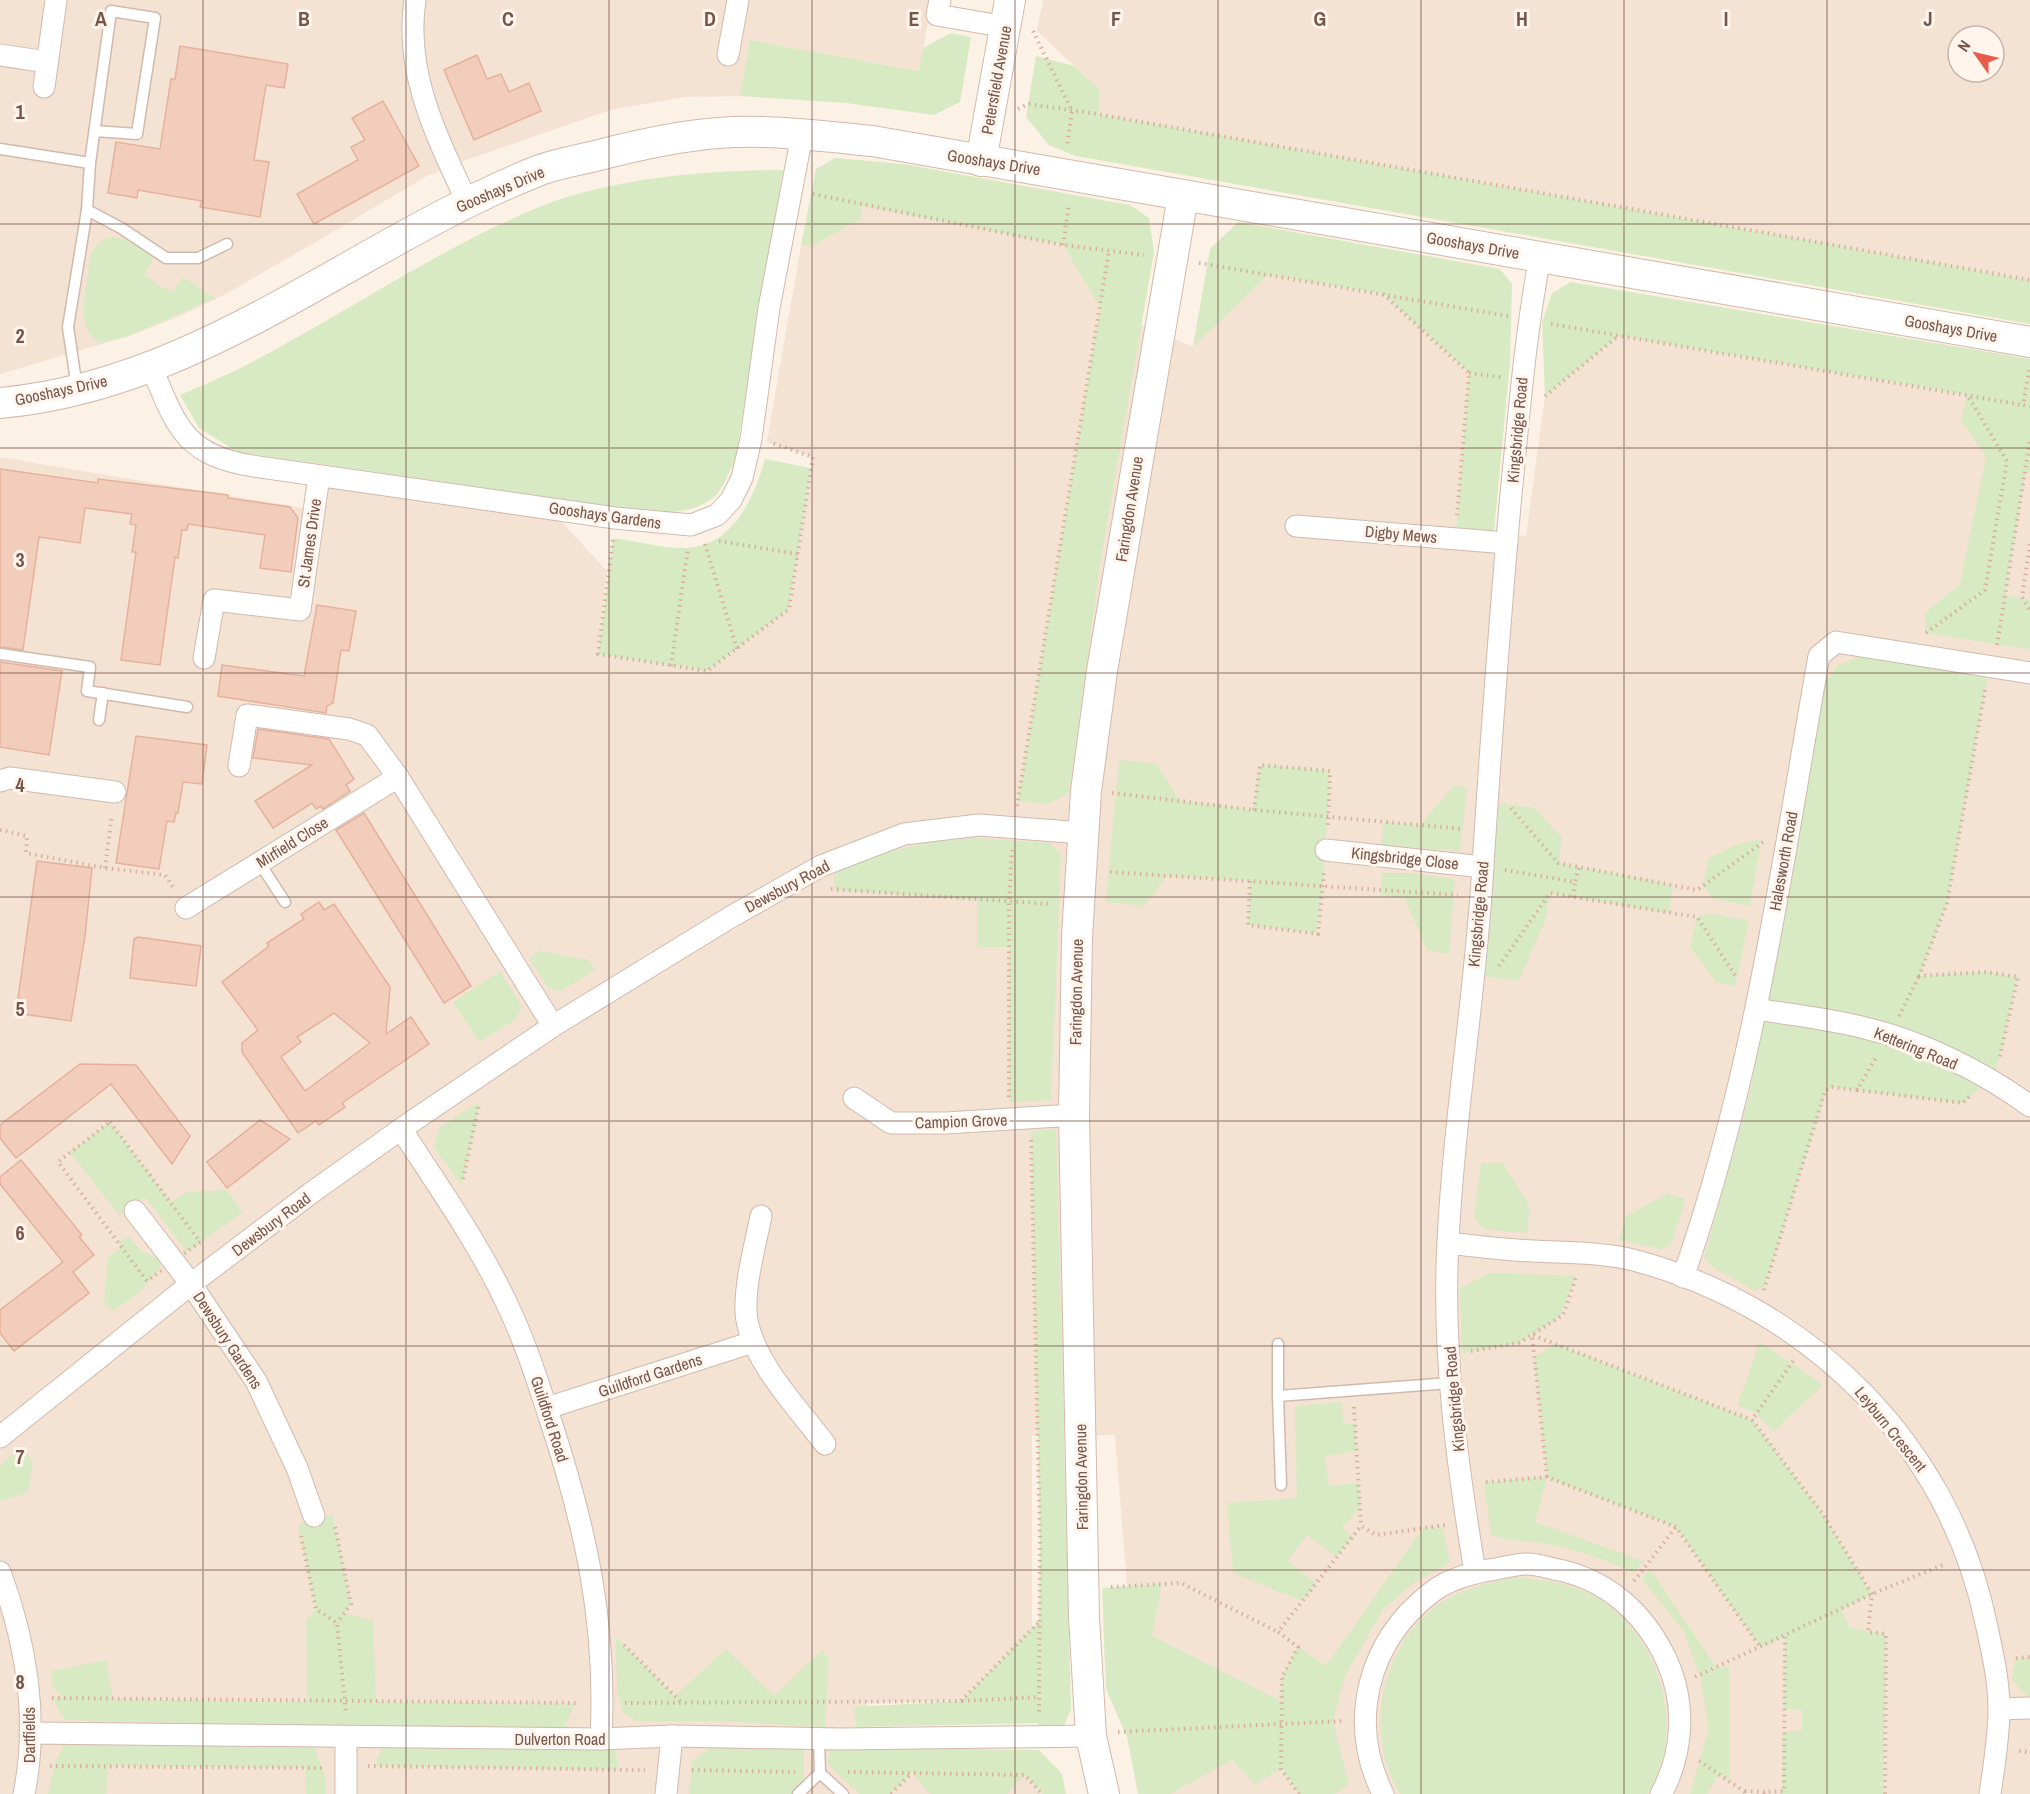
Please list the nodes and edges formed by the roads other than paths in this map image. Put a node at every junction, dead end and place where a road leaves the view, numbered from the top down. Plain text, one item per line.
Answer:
1 (56, 0) edge
2 (415, 0) edge
3 (738, 0) edge
4 (940, 0) edge
5 (1015, 16) edge
6 (0, 55) edge
7 (728, 55) dead end
8 (47, 62) junction
9 (44, 87) dead end
10 (95, 130) junction
11 (802, 135) junction
12 (0, 149) edge
13 (981, 161) junction
14 (90, 163) junction
15 (1183, 196) junction
16 (467, 202) junction
17 (87, 210) junction
18 (227, 244) dead end
19 (1540, 257) junction
20 (2030, 342) edge
21 (151, 366) junction
22 (78, 388) junction
23 (0, 403) edge
24 (319, 476) junction
25 (1296, 526) dead end
26 (1507, 543) junction
27 (0, 654) edge
28 (204, 658) dead end
29 (2030, 673) edge
30 (103, 693) junction
31 (187, 707) dead end
32 (99, 720) dead end
33 (239, 766) dead end
34 (398, 777) junction
35 (0, 781) edge
36 (115, 792) road end
37 (1083, 833) junction
38 (1326, 850) dead end
39 (259, 862) junction
40 (1483, 867) junction
41 (285, 902) dead end
42 (186, 908) road end
43 (1757, 1009) junction
44 (553, 1026) junction
45 (854, 1098) dead end
46 (2030, 1106) edge
47 (1074, 1115) junction
48 (401, 1129) junction
49 (135, 1211) dead end
50 (761, 1216) dead end
51 (1448, 1243) junction
52 (1683, 1276) junction
53 (191, 1284) junction
54 (753, 1342) junction
55 (1278, 1344) dead end
56 (1450, 1383) junction
57 (1278, 1396) junction
58 (546, 1408) junction
59 (0, 1437) edge
60 (825, 1444) dead end
61 (1281, 1485) dead end
62 (314, 1516) road end
63 (0, 1572) edge
64 (1475, 1572) junction
65 (1999, 1708) junction
66 (2030, 1708) edge
67 (30, 1733) junction
68 (672, 1736) junction
69 (1090, 1736) junction
70 (346, 1737) junction
71 (601, 1739) junction
72 (819, 1739) junction
73 (820, 1773) junction
74 (24, 1794) edge
75 (346, 1794) edge
76 (666, 1794) edge
77 (798, 1794) edge
78 (843, 1794) edge
79 (1104, 1794) edge
80 (1383, 1794) edge
81 (1661, 1794) edge
82 (1990, 1794) edge

1 - 8 street
2 - 16 street
3 - 7 street
4 - 5 street
5 - 13 street, Petersfield Avenue
6 - 8 street
8 - 9 street
10 - 10 lane
10 - 14 lane
11 - 13 street, Gooshays Drive
11 - 16 street, Gooshays Drive
11 - 24 street, Gooshays Gardens
12 - 14 lane
13 - 15 street, Gooshays Drive
14 - 17 lane
15 - 19 street, Gooshays Drive
15 - 37 street, Faringdon Avenue
16 - 21 street, Gooshays Drive
17 - 18 lane
17 - 22 lane
19 - 20 street, Gooshays Drive
19 - 26 street, Kingsbridge Road
21 - 22 street, Gooshays Drive
21 - 24 street, Gooshays Gardens
22 - 23 street, Gooshays Drive
24 - 28 street, St James Drive
25 - 26 street, Digby Mews
26 - 40 street, Kingsbridge Road
27 - 30 lane
29 - 43 street, Halesworth Road
30 - 31 lane
30 - 32 lane
33 - 34 street
34 - 39 street, Mirfield Close
34 - 44 street
35 - 36 street
37 - 44 street, Dewsbury Road
37 - 47 street, Faringdon Avenue
38 - 40 street, Kingsbridge Close
39 - 41 lane
39 - 42 street, Mirfield Close
40 - 51 street, Kingsbridge Road
43 - 46 street, Kettering Road
43 - 52 street, Halesworth Road
44 - 48 street, Dewsbury Road
45 - 47 street, Campion Grove
47 - 69 street, Faringdon Avenue
48 - 53 street, Dewsbury Road
48 - 58 street, Guildford Road
49 - 53 street, Dewsbury Gardens
50 - 54 street
51 - 52 street, Leyburn Crescent
51 - 56 street, Kingsbridge Road
52 - 65 street, Leyburn Crescent
53 - 59 street, Dewsbury Road
53 - 62 street, Dewsbury Gardens
54 - 58 street, Guildford Gardens
54 - 60 street
55 - 57 lane
56 - 57 lane
56 - 64 street, Kingsbridge Road
57 - 61 lane
58 - 71 street, Guildford Road
63 - 67 street, Dartfields
64 - 80 street
64 - 81 street
65 - 66 street
65 - 82 street, Leyburn Crescent
67 - 70 street, Dulverton Road
67 - 74 street, Dartfields
68 - 71 street, Dulverton Road
68 - 72 street, Dulverton Road
68 - 76 street
69 - 72 street, Dulverton Road
69 - 79 street, Faringdon Avenue
70 - 71 street, Dulverton Road
70 - 75 street
72 - 73 lane
73 - 77 lane
73 - 78 lane

